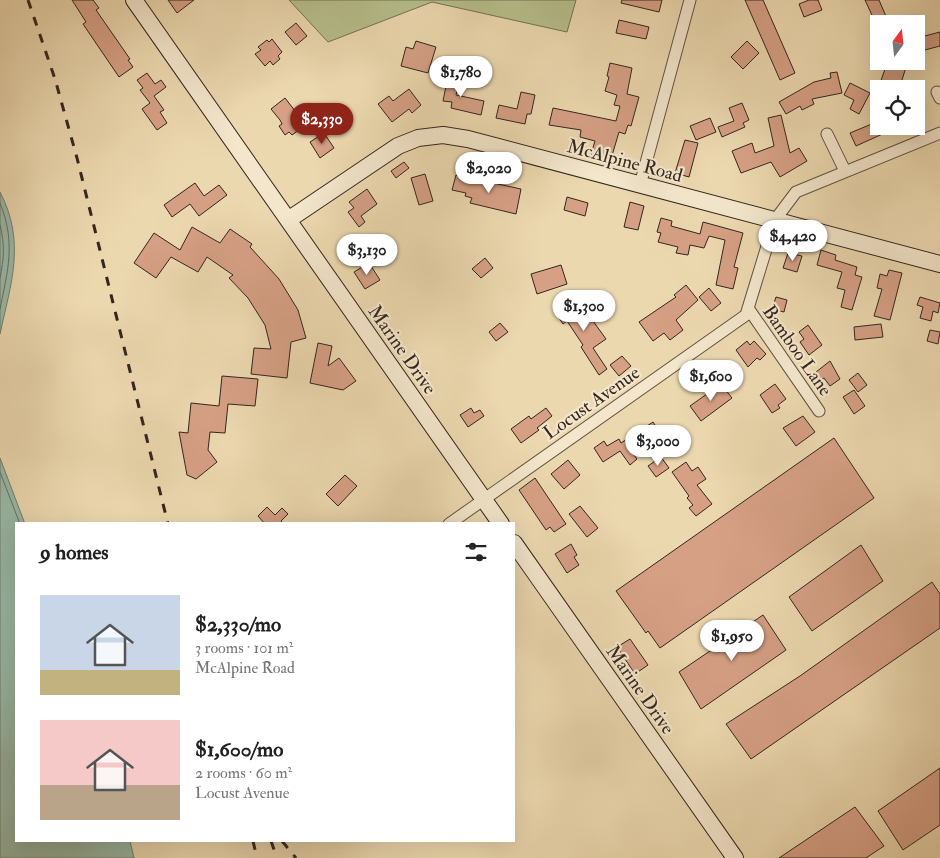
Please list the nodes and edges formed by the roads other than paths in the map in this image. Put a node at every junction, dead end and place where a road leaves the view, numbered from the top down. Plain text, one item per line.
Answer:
1 (134, 0) edge
2 (690, 0) edge
3 (940, 133) edge
4 (827, 134) dead end
5 (846, 172) junction
6 (640, 184) junction
7 (288, 220) junction
8 (775, 220) junction
9 (940, 264) edge
10 (748, 308) junction
11 (819, 411) dead end
12 (483, 499) junction
13 (452, 522) edge
14 (500, 522) edge
15 (515, 543) edge
16 (735, 858) edge

1 - 7 main road, Marine Drive
2 - 6 street
3 - 5 street, Locust Avenue
4 - 5 street
5 - 8 street, Locust Avenue
6 - 7 main road, McAlpine Road
6 - 8 main road, McAlpine Road
7 - 12 main road, Marine Drive
8 - 9 main road, McAlpine Road
8 - 10 street, Locust Avenue
10 - 11 street, Bamboo Lane
10 - 12 street, Locust Avenue
12 - 13 street, Locust Avenue
12 - 14 main road, Marine Drive
15 - 16 main road, Marine Drive

